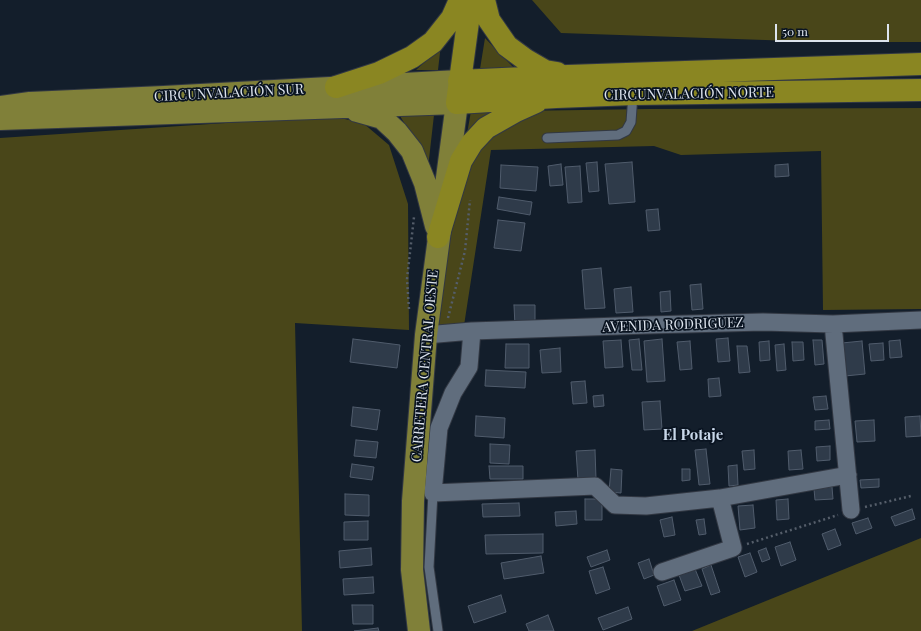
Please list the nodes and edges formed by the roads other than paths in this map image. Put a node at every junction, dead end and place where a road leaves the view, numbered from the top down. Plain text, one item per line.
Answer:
1 (460, 0) edge
2 (471, 0) edge
3 (484, 0) edge
4 (921, 64) edge
5 (568, 76) junction
6 (459, 81) junction
7 (921, 90) edge
8 (633, 94) junction
9 (333, 97) junction
10 (556, 97) junction
11 (456, 103) junction
12 (0, 107) edge
13 (0, 119) edge
14 (547, 138) dead end
15 (438, 237) junction
16 (921, 320) edge
17 (833, 324) junction
18 (472, 331) junction
19 (435, 334) junction
20 (848, 475) junction
21 (433, 493) junction
22 (720, 498) junction
23 (851, 510) road end
24 (662, 572) dead end
25 (419, 631) edge
26 (438, 631) edge

1 - 9 highway
2 - 6 highway
3 - 5 highway
4 - 5 highway, CIRCUNVALACIÓN NORTE
5 - 6 highway, CIRCUNVALACIÓN NORTE
6 - 9 main road, CIRCUNVALACIÓN SUR
6 - 11 highway
7 - 8 highway, CIRCUNVALACIÓN NORTE
8 - 10 highway, CIRCUNVALACIÓN NORTE
8 - 14 lane
9 - 11 main road, CIRCUNVALACIÓN SUR
9 - 12 main road, CIRCUNVALACIÓN SUR
9 - 13 main road, CIRCUNVALACIÓN SUR
9 - 15 main road
10 - 11 highway, CIRCUNVALACIÓN NORTE
10 - 15 highway
11 - 15 main road, CARRETERA CENTRAL OESTE
15 - 19 main road, CARRETERA CENTRAL OESTE
16 - 17 street, AVENIDA RODRIGUEZ
17 - 18 street, AVENIDA RODRIGUEZ
17 - 20 street
18 - 19 street, AVENIDA RODRIGUEZ
18 - 21 street
19 - 25 main road, CARRETERA CENTRAL OESTE
20 - 22 street
20 - 23 street
21 - 22 street
21 - 26 lane
22 - 24 street

